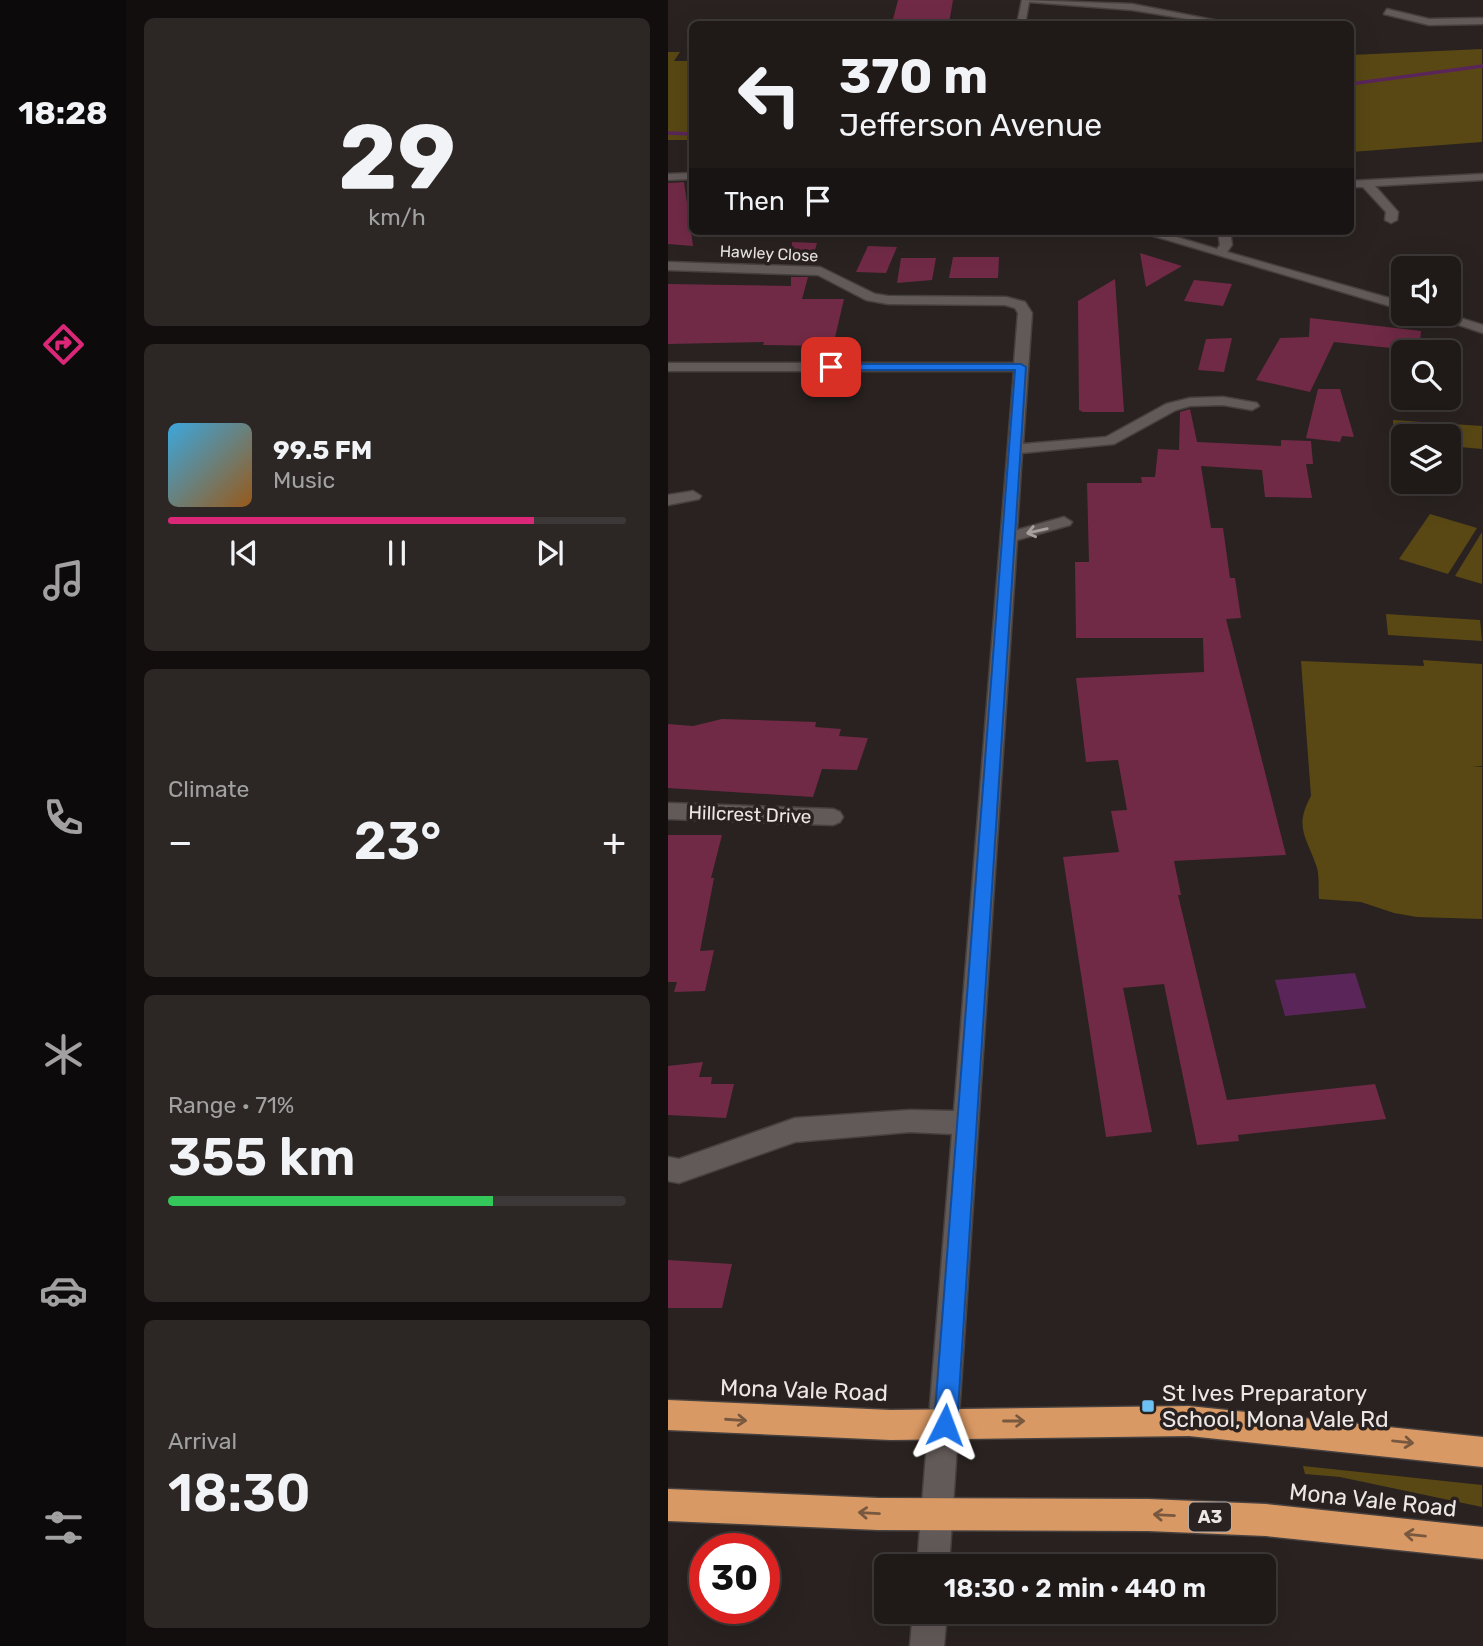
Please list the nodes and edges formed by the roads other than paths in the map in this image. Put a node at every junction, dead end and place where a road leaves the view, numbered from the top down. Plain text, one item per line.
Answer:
1 (1028, 0) edge
2 (1387, 12) dead end
3 (1021, 21) edge
4 (1213, 21) edge
5 (1482, 21) edge
6 (689, 176) edge
7 (668, 177) edge
8 (1482, 177) edge
9 (1366, 183) junction
10 (1354, 184) edge
11 (1391, 220) dead end
12 (1157, 235) edge
13 (1225, 235) edge
14 (1220, 253) junction
15 (668, 266) edge
16 (1391, 303) edge
17 (1461, 323) edge
18 (1482, 329) edge
19 (668, 367) edge
20 (1021, 367) junction
21 (1252, 406) dead end
22 (1015, 449) junction
23 (693, 496) dead end
24 (668, 500) edge
25 (1064, 522) dead end
26 (1009, 537) junction
27 (668, 811) edge
28 (832, 817) dead end
29 (965, 1123) junction
30 (668, 1169) edge
31 (668, 1415) edge
32 (945, 1425) junction
33 (1482, 1452) edge
34 (668, 1505) edge
35 (937, 1514) junction
36 (1482, 1543) edge
37 (934, 1554) edge
38 (929, 1624) edge
39 (927, 1646) edge

1 - 3 street
1 - 4 street
2 - 5 street
6 - 7 street
8 - 9 street
9 - 10 street
9 - 11 street
12 - 14 street
13 - 14 street
14 - 16 street
15 - 20 street, Hawley Close
17 - 18 street
19 - 20 street
20 - 22 street
21 - 22 street
22 - 26 street
23 - 24 street
25 -> 26 street
26 - 29 street
27 - 28 street, Hillcrest Drive
29 - 30 street
29 - 32 street
31 -> 32 highway, Mona Vale Road
32 -> 33 highway, Mona Vale Road
32 - 35 street
35 -> 34 highway, Mona Vale Road / A3
36 -> 35 highway, Mona Vale Road / A3
35 - 37 street
38 - 39 street

